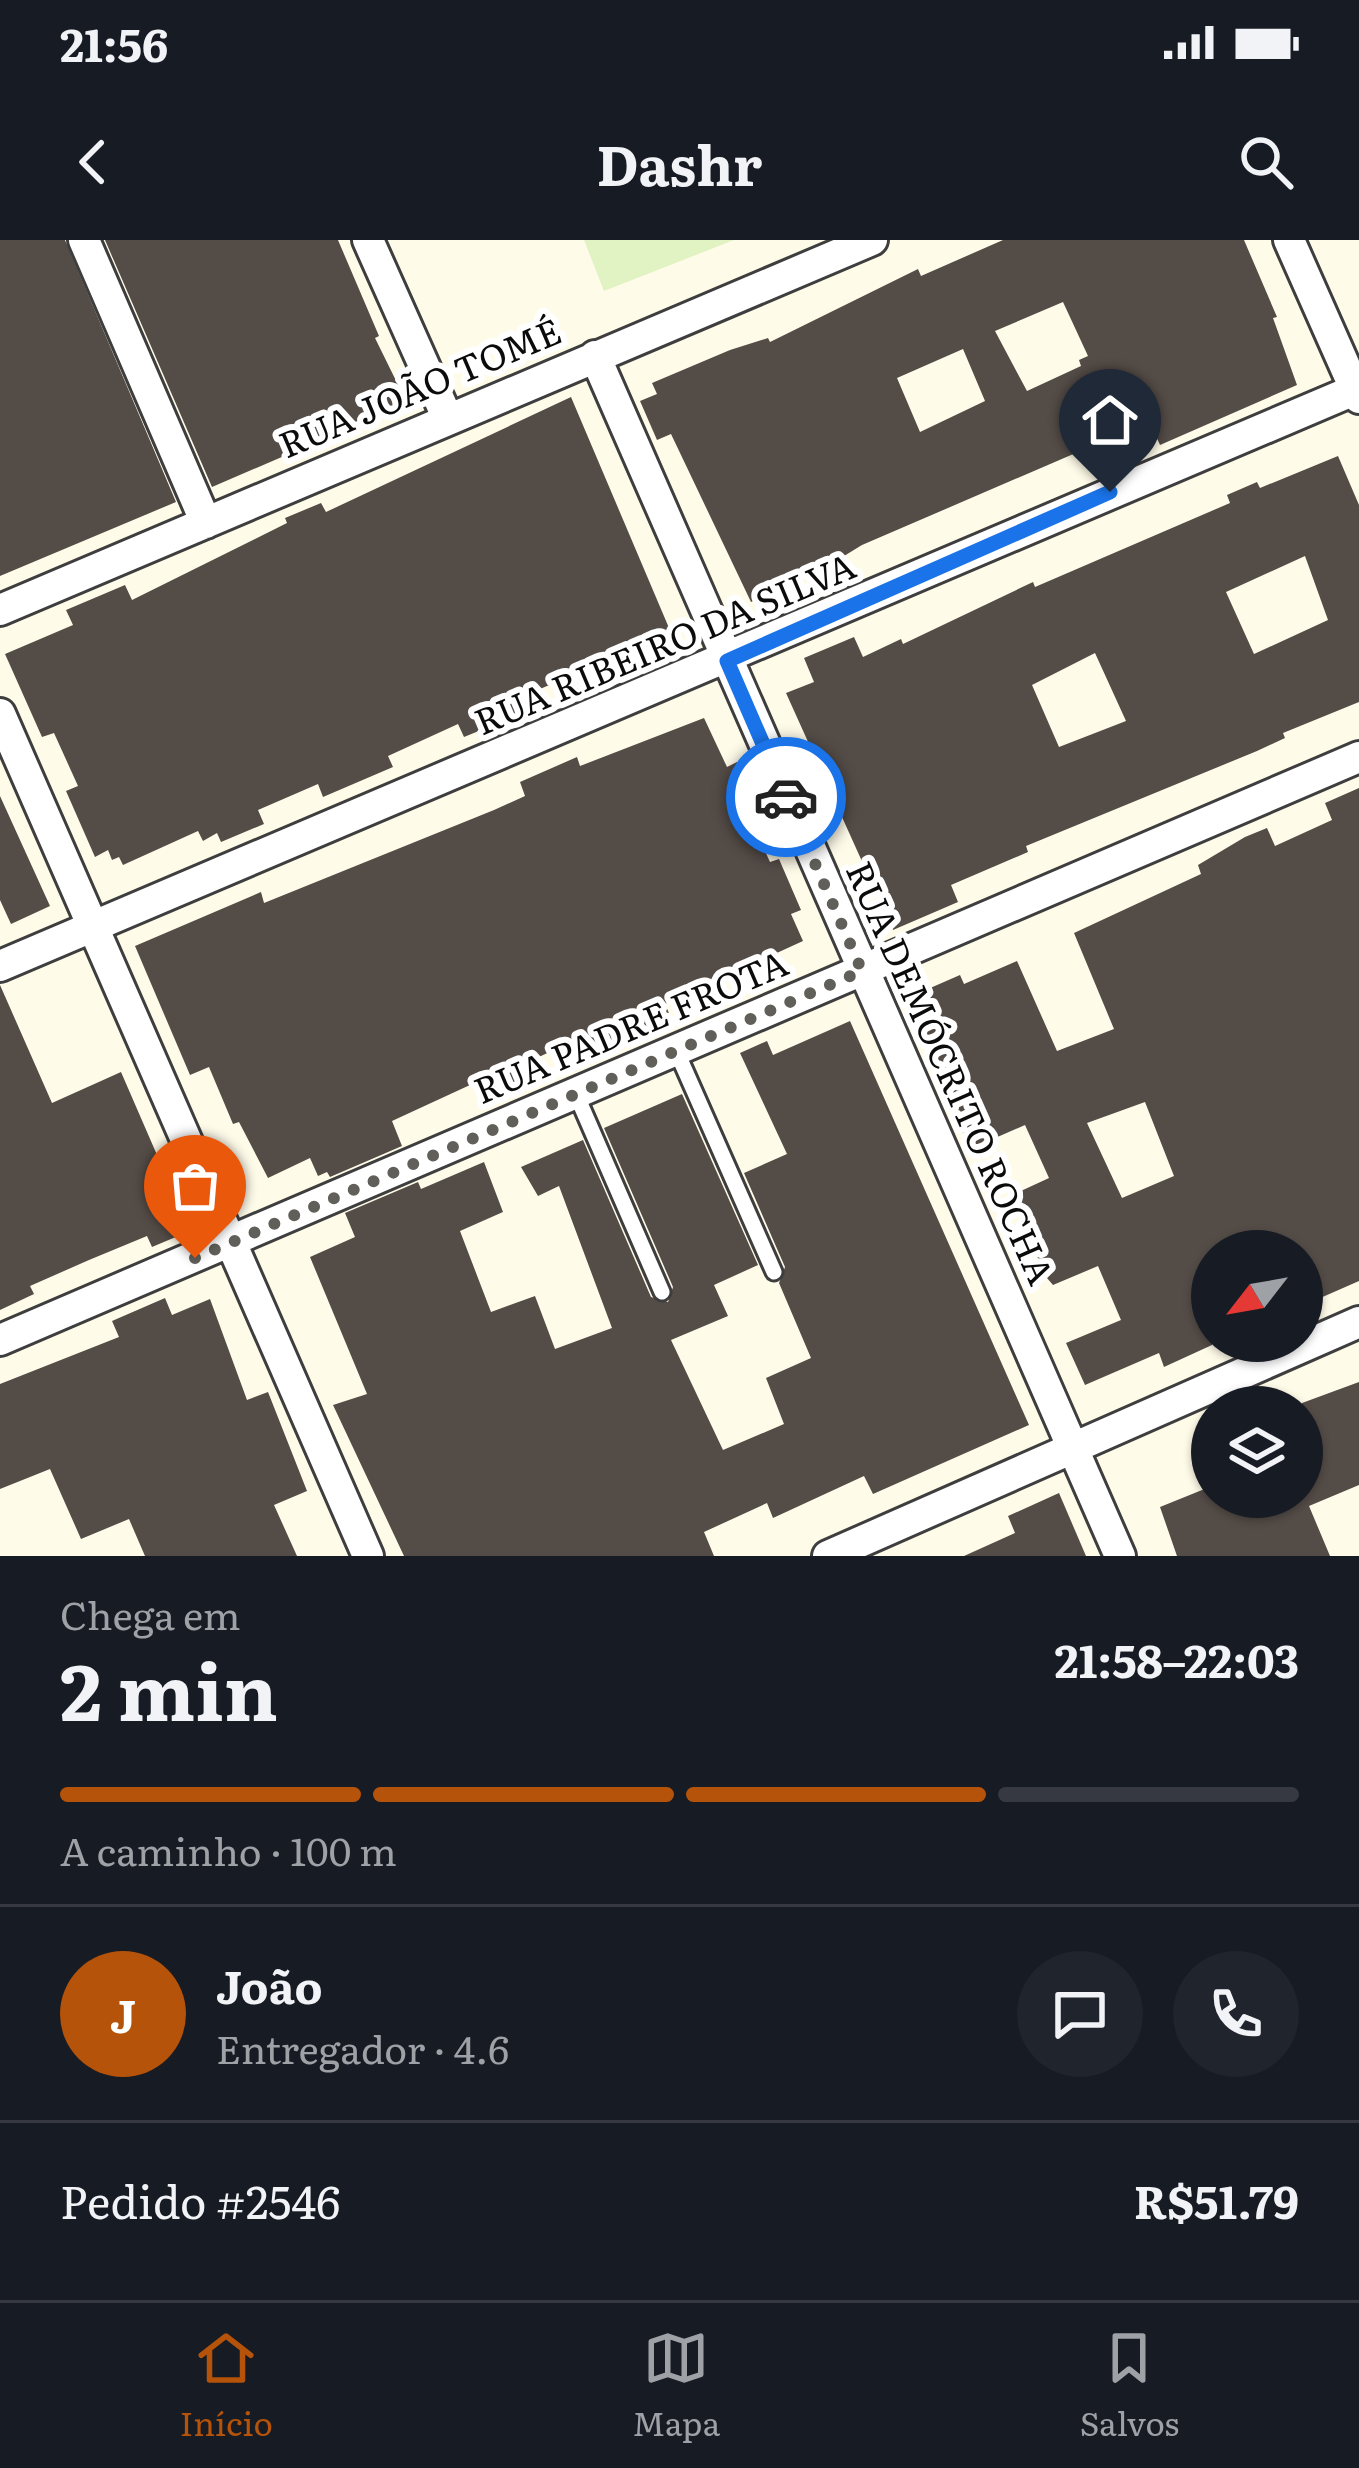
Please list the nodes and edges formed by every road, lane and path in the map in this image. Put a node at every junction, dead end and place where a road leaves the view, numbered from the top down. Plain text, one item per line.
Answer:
1 (85, 240) edge
2 (368, 240) edge
3 (872, 240) edge
4 (1289, 240) edge
5 (596, 356) junction
6 (1358, 392) edge
7 (447, 418) junction
8 (206, 523) junction
9 (0, 610) edge
10 (727, 661) junction
11 (0, 714) edge
12 (1359, 757) edge
13 (94, 926) junction
14 (0, 966) edge
15 (862, 971) junction
16 (676, 1050) junction
17 (576, 1094) junction
18 (231, 1243) junction
19 (774, 1272) dead end
20 (662, 1292) dead end
21 (1359, 1322) edge
22 (0, 1340) edge
23 (1071, 1448) junction
24 (368, 1556) edge
25 (829, 1556) edge
26 (1120, 1556) edge

1 - 8 street
2 - 7 street
3 - 5 street, RUA JOÃO TOMÉ
4 - 6 street
5 - 7 street, RUA JOÃO TOMÉ
5 - 10 street, RUA DEMÓCRITO ROCHA
6 - 10 street, RUA RIBEIRO DA SILVA
7 - 8 street, RUA JOÃO TOMÉ
8 - 9 street, RUA JOÃO TOMÉ
10 - 13 street, RUA RIBEIRO DA SILVA
10 - 15 street, RUA DEMÓCRITO ROCHA
11 - 13 street
12 - 15 street, RUA PADRE FROTA
13 - 14 street, RUA RIBEIRO DA SILVA
13 - 18 street
15 - 16 street, RUA PADRE FROTA
15 - 23 street, RUA DEMÓCRITO ROCHA
16 - 17 street, RUA PADRE FROTA
16 - 19 lane
17 - 18 street, RUA PADRE FROTA
17 - 20 lane
18 - 22 street, RUA PADRE FROTA
18 - 24 street
21 - 23 street
23 - 25 street
23 - 26 street, RUA DEMÓCRITO ROCHA

